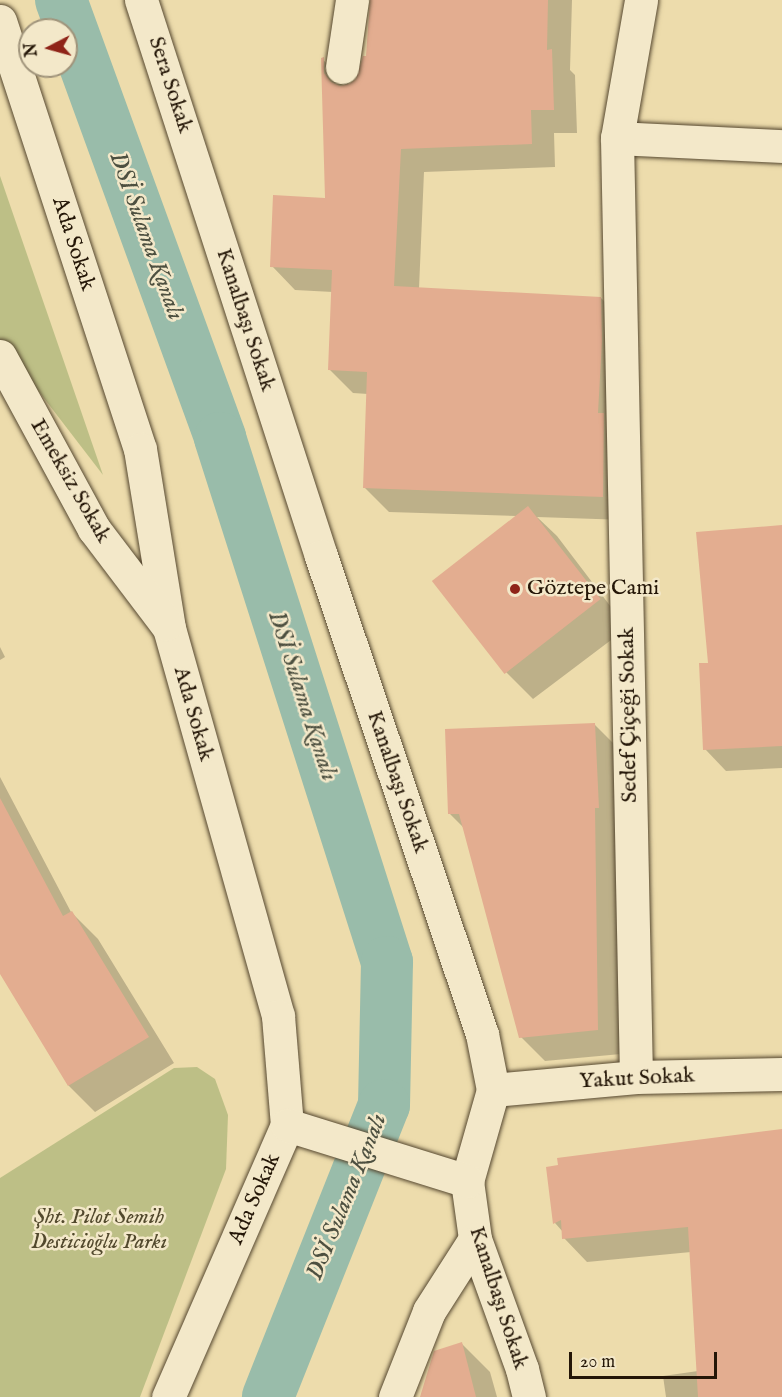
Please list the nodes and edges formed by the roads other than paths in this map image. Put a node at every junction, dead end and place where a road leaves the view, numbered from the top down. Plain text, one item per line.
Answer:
1 (141, 0) edge
2 (352, 0) edge
3 (641, 0) edge
4 (0, 21) edge
5 (342, 67) dead end
6 (617, 138) junction
7 (782, 146) edge
8 (198, 170) joint
9 (0, 356) edge
10 (169, 628) junction
11 (782, 1074) edge
12 (636, 1077) junction
13 (493, 1090) junction
14 (287, 1125) junction
15 (458, 1178) junction
16 (475, 1239) junction
17 (168, 1397) edge
18 (395, 1397) edge
19 (529, 1397) edge

1 - 8 street, Sera Sokak
2 - 5 street
3 - 6 street, Sedef Çiçeği Sokak
4 - 10 street, Ada Sokak
6 - 7 street
6 - 12 street, Sedef Çiçeği Sokak
8 - 13 street, Kanalbaşı Sokak
9 - 10 street, Emeksiz Sokak
10 - 14 street, Ada Sokak
11 - 12 street, Yakut Sokak
12 - 13 street, Yakut Sokak
13 - 15 street, Kanalbaşı Sokak
14 - 15 street
14 - 17 street, Ada Sokak
15 - 16 street, Kanalbaşı Sokak
16 - 18 street
16 - 19 street, Kanalbaşı Sokak

